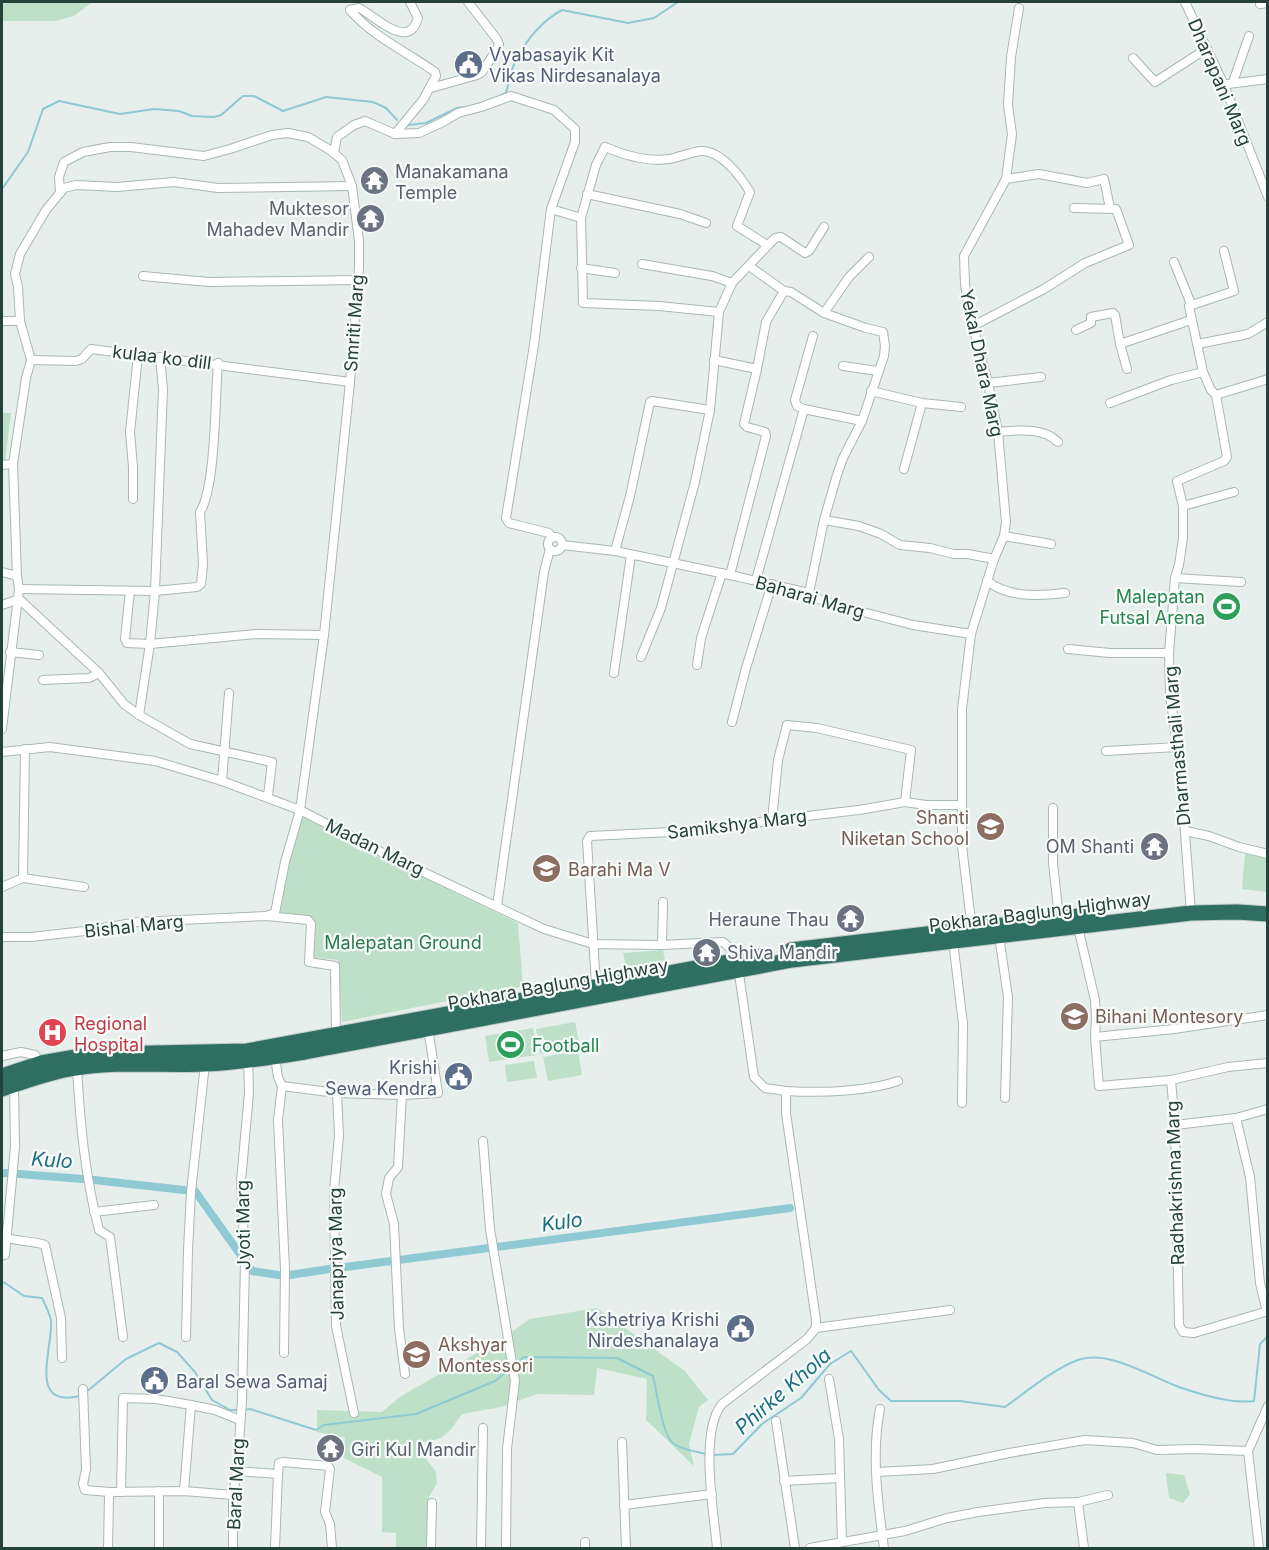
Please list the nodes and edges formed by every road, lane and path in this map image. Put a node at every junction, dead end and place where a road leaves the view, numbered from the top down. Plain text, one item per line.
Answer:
1 (410, 2) edge
2 (468, 2) edge
3 (1185, 2) edge
4 (1260, 2) edge
5 (1268, 3) edge
6 (1018, 8) dead end
7 (1249, 36) dead end
8 (1206, 49) junction
9 (1133, 58) dead end
10 (1268, 79) edge
11 (1228, 83) junction
12 (431, 88) junction
13 (395, 134) junction
14 (334, 153) junction
15 (1006, 179) junction
16 (352, 186) junction
17 (60, 193) junction
18 (587, 194) junction
19 (1268, 197) edge
20 (1074, 208) dead end
21 (1110, 208) junction
22 (551, 209) junction
23 (581, 218) junction
24 (706, 223) dead end
25 (824, 227) dead end
26 (767, 245) junction
27 (1224, 251) dead end
28 (869, 257) dead end
29 (1174, 262) dead end
30 (642, 264) dead end
31 (748, 266) junction
32 (581, 268) junction
33 (615, 273) dead end
34 (143, 276) dead end
35 (358, 280) junction
36 (732, 283) junction
37 (784, 291) junction
38 (1191, 304) junction
39 (719, 312) junction
40 (824, 313) junction
41 (1191, 320) junction
42 (2, 321) edge
43 (20, 321) junction
44 (1268, 322) edge
45 (973, 326) junction
46 (1076, 330) dead end
47 (813, 336) dead end
48 (1120, 344) junction
49 (1198, 344) junction
50 (138, 355) junction
51 (160, 357) junction
52 (31, 360) junction
53 (714, 360) junction
54 (218, 363) junction
55 (843, 366) dead end
56 (757, 369) junction
57 (1127, 369) dead end
58 (878, 371) junction
59 (1203, 372) junction
60 (1041, 377) dead end
61 (1268, 379) edge
62 (350, 382) junction
63 (988, 383) junction
64 (871, 391) junction
65 (1216, 395) junction
66 (922, 403) junction
67 (1110, 403) dead end
68 (961, 407) dead end
69 (804, 409) junction
70 (710, 410) junction
71 (861, 421) junction
72 (998, 432) junction
73 (1058, 442) dead end
74 (13, 464) junction
75 (2, 465) edge
76 (904, 469) dead end
77 (1234, 492) dead end
78 (133, 499) dead end
79 (1183, 506) junction
80 (824, 520) junction
81 (1004, 537) junction
82 (552, 538) junction
83 (1051, 544) dead end
84 (562, 545) junction
85 (550, 549) junction
86 (615, 551) junction
87 (631, 555) junction
88 (994, 559) junction
89 (673, 564) junction
90 (2, 572) edge
91 (726, 574) junction
92 (17, 576) junction
93 (1175, 578) junction
94 (756, 580) junction
95 (987, 581) junction
96 (1241, 582) dead end
97 (772, 584) junction
98 (19, 589) junction
99 (130, 591) junction
100 (155, 591) junction
101 (809, 593) junction
102 (1065, 593) dead end
103 (19, 599) junction
104 (2, 604) edge
105 (971, 634) junction
106 (324, 635) junction
107 (150, 644) junction
108 (1068, 649) dead end
109 (10, 652) junction
110 (1168, 653) junction
111 (39, 655) dead end
112 (641, 657) dead end
113 (697, 665) dead end
114 (99, 673) junction
115 (614, 673) dead end
116 (43, 680) dead end
117 (229, 693) dead end
118 (139, 715) junction
119 (732, 722) dead end
120 (2, 729) edge
121 (1178, 747) junction
122 (26, 750) junction
123 (224, 751) junction
124 (1106, 751) dead end
125 (2, 752) edge
126 (222, 781) junction
127 (268, 796) junction
128 (905, 802) junction
129 (961, 805) junction
130 (1053, 808) dead end
131 (300, 810) junction
132 (772, 820) junction
133 (1185, 831) junction
134 (1268, 854) edge
135 (23, 878) junction
136 (2, 887) edge
137 (84, 887) dead end
138 (663, 902) dead end
139 (1268, 904) edge
140 (497, 906) junction
141 (1191, 909) junction
142 (1268, 914) edge
143 (266, 916) junction
144 (1059, 918) junction
145 (1076, 922) junction
146 (976, 933) junction
147 (999, 936) junction
148 (2, 938) edge
149 (953, 941) junction
150 (593, 944) junction
151 (662, 945) junction
152 (737, 965) junction
153 (596, 985) junction
154 (1268, 1015) edge
155 (428, 1028) junction
156 (336, 1034) junction
157 (1095, 1037) junction
158 (2, 1056) edge
159 (248, 1056) junction
160 (275, 1057) junction
161 (1268, 1063) edge
162 (206, 1064) junction
163 (77, 1067) junction
164 (42, 1069) junction
165 (1171, 1080) junction
166 (898, 1081) dead end
167 (6, 1083) edge
168 (282, 1086) junction
169 (786, 1091) junction
170 (337, 1093) junction
171 (402, 1095) junction
172 (1005, 1098) dead end
173 (962, 1103) dead end
174 (1268, 1109) edge
175 (1236, 1118) junction
176 (1175, 1125) junction
177 (483, 1141) dead end
178 (153, 1205) dead end
179 (94, 1212) junction
180 (1268, 1233) edge
181 (1257, 1235) junction
182 (7, 1238) junction
183 (5, 1255) dead end
184 (950, 1310) dead end
185 (1267, 1312) edge
186 (816, 1328) junction
187 (186, 1336) dead end
188 (123, 1337) dead end
189 (284, 1353) dead end
190 (62, 1358) dead end
191 (405, 1374) dead end
192 (829, 1379) dead end
193 (83, 1389) dead end
194 (190, 1405) junction
195 (1268, 1406) edge
196 (880, 1409) dead end
197 (354, 1413) dead end
198 (240, 1420) junction
199 (776, 1421) dead end
200 (483, 1428) dead end
201 (622, 1442) dead end
202 (1248, 1451) junction
203 (237, 1471) junction
204 (877, 1472) junction
205 (278, 1474) junction
206 (838, 1478) junction
207 (784, 1481) junction
208 (159, 1491) junction
209 (183, 1491) junction
210 (110, 1492) junction
211 (121, 1492) junction
212 (712, 1494) junction
213 (233, 1495) junction
214 (1108, 1495) dead end
215 (1078, 1502) junction
216 (432, 1503) dead end
217 (624, 1505) junction
218 (882, 1536) junction
219 (842, 1542) junction
220 (108, 1548) edge
221 (159, 1548) edge
222 (233, 1548) edge
223 (275, 1548) edge
224 (332, 1548) edge
225 (431, 1548) edge
226 (481, 1548) edge
227 (506, 1548) edge
228 (626, 1548) edge
229 (717, 1548) edge
230 (795, 1548) edge
231 (810, 1548) edge
232 (884, 1548) edge
233 (1084, 1548) edge
234 (1258, 1548) edge

1 - 12 street
2 - 12 street
3 - 8 street, Dharapani Marg
4 - 5 street
6 - 15 street
7 - 11 street
8 - 9 street
8 - 11 street, Dharapani Marg
10 - 11 street
11 - 19 street, Dharapani Marg
12 - 13 street
13 - 14 street
13 - 22 street
14 - 16 street, Smriti Marg
14 - 17 street, Smriti Marg
15 - 21 street
15 - 45 street, Yekal Dhara Marg
16 - 17 street
16 - 35 street, Smriti Marg
17 - 43 street
18 - 23 street
18 - 24 street
18 - 26 street
20 - 21 street
21 - 45 street
22 - 23 street
22 - 82 street
23 - 32 street
25 - 26 street
26 - 31 street
27 - 38 street
28 - 40 street
29 - 38 street
30 - 36 street
31 - 36 street
31 - 37 street
32 - 33 street
32 - 39 street
34 - 35 street
35 - 62 street, Smriti Marg
36 - 39 street
37 - 40 street
37 - 56 street
38 - 41 street, Dharmasthali Marg
39 - 53 street
40 - 58 street
41 - 48 street
41 - 49 street, Dharmasthali Marg
42 - 43 street
43 - 52 street
44 - 49 street
45 - 63 street, Yekal Dhara Marg
46 - 48 street
47 - 69 street
48 - 57 street
49 - 59 street, Dharmasthali Marg
50 - 51 street, kulaa ko dill
50 - 52 street, kulaa ko dill
50 - 78 street
51 - 54 street, kulaa ko dill
51 - 100 street
52 - 74 street
53 - 56 street
53 - 70 street
54 - 62 street, kulaa ko dill
54 - 100 street
55 - 58 street
56 - 91 street
58 - 64 street
59 - 65 street, Dharmasthali Marg
59 - 67 street
60 - 63 street
61 - 65 street
62 - 106 street, Smriti Marg
63 - 72 street, Yekal Dhara Marg
64 - 66 street
64 - 71 street
65 - 79 street, Dharmasthali Marg
66 - 68 street
66 - 76 street
69 - 71 street
69 - 94 street
70 - 86 street
70 - 89 street
71 - 80 street
72 - 73 street
72 - 81 street, Yekal Dhara Marg
74 - 75 street
74 - 92 street
77 - 79 street
79 - 93 street, Dharmasthali Marg
80 - 88 street
80 - 101 street
81 - 83 street
81 - 88 street, Yekal Dhara Marg
82 - 84 street
82 - 85 street
84 - 85 street
84 - 86 street, Baharai Marg
85 - 140 street
86 - 87 street, Baharai Marg
87 - 89 street, Baharai Marg
87 - 115 street
88 - 95 street, Yekal Dhara Marg
89 - 91 street, Baharai Marg
89 - 112 street
90 - 92 street
91 - 94 street, Baharai Marg
91 - 113 street
92 - 98 street
93 - 96 street
93 - 110 street, Dharmasthali Marg
94 - 97 street, Baharai Marg
95 - 102 street
95 - 105 street, Yekal Dhara Marg
97 - 101 street, Baharai Marg
97 - 119 street
98 - 99 street
98 - 103 street
99 - 100 street
99 - 107 street
100 - 107 street
101 - 105 street, Baharai Marg
103 - 104 street
103 - 109 street
103 - 114 street
105 - 129 street, Yekal Dhara Marg
106 - 107 street
106 - 131 street, Smriti Marg
107 - 118 street
108 - 110 street
109 - 111 street
109 - 120 street
110 - 121 street, Dharmasthali Marg
114 - 116 street
114 - 118 street
117 - 123 street
118 - 123 street
121 - 124 street
121 - 133 street, Dharmasthali Marg
122 - 125 street, Madan Marg
122 - 126 street, Madan Marg
122 - 135 street
123 - 126 street
123 - 127 street
126 - 127 street, Madan Marg
127 - 131 street, Madan Marg
128 - 129 street, Samikshya Marg
128 - 132 street, Samikshya Marg
128 - 132 street
129 - 146 street, Yekal Dhara Marg
130 - 144 street
131 - 140 street, Madan Marg
131 - 143 street, Smriti Marg
132 - 150 street, Samikshya Marg
133 - 134 street
133 - 141 street, Dharmasthali Marg
135 - 136 street
135 - 137 street
138 - 151 street
139 - 141 highway, Pokhara Baglung Highway
140 - 150 street, Madan Marg
141 - 142 highway, Pokhara Baglung Highway
141 - 145 highway, Pokhara Baglung Highway
143 - 148 street, Bishal Marg
143 - 156 street, Bishal Marg
144 - 145 highway, Pokhara Baglung Highway
144 - 146 highway, Pokhara Baglung Highway
145 - 147 highway, Pokhara Baglung Highway
145 - 157 street, Radhakrishna Marg
146 - 147 highway, Pokhara Baglung Highway
146 - 149 highway, Pokhara Baglung Highway
146 - 152 highway, Pokhara Baglung Highway
147 - 172 street
149 - 152 highway, Pokhara Baglung Highway
149 - 173 street
150 - 151 street, Madan Marg
150 - 153 street, Samikshya Marg
151 - 152 street, Madan Marg
152 - 153 highway, Pokhara Baglung Highway
152 - 155 highway, Pokhara Baglung Highway
152 - 169 street
153 - 156 highway, Pokhara Baglung Highway
154 - 157 street
155 - 160 highway, Pokhara Baglung Highway
155 - 171 street
156 - 159 highway, Pokhara Baglung Highway
157 - 165 street, Radhakrishna Marg
158 - 164 street
159 - 160 highway, Pokhara Baglung Highway
159 - 162 highway, Pokhara Baglung Highway
159 - 164 highway, Pokhara Baglung Highway
159 - 198 street, Jyoti Marg
160 - 168 street
161 - 165 street
162 - 163 highway, Pokhara Baglung Highway
162 - 187 street
163 - 164 highway, Pokhara Baglung Highway
163 - 179 street
164 - 167 highway, Pokhara Baglung Highway
165 - 176 street, Radhakrishna Marg
166 - 169 street
167 - 182 street
168 - 170 street
168 - 189 street
169 - 186 street
170 - 171 street
170 - 197 street, Janapriya Marg
171 - 191 street
174 - 175 street
175 - 176 street
175 - 181 street
176 - 185 street, Radhakrishna Marg
177 - 227 street
178 - 179 street
179 - 188 street
180 - 181 street
181 - 185 street
182 - 183 street
182 - 190 street
184 - 186 street
186 - 212 street
192 - 206 street
193 - 210 street
194 - 198 street
194 - 209 street
194 - 211 street
195 - 202 street
196 - 204 street
198 - 203 street, Baral Marg
199 - 207 street
200 - 226 street
201 - 217 street
202 - 204 street
202 - 234 street
203 - 205 street
203 - 213 street, Baral Marg
204 - 218 street
205 - 223 street
205 - 224 street
206 - 207 street
206 - 219 street
207 - 230 street
208 - 209 street
208 - 211 street
208 - 221 street
209 - 213 street
210 - 211 street
210 - 220 street
212 - 217 street
212 - 229 street
213 - 222 street, Baral Marg
214 - 215 street
215 - 218 street
215 - 233 street
216 - 225 street
217 - 228 street
218 - 219 street
218 - 232 street
219 - 231 street

